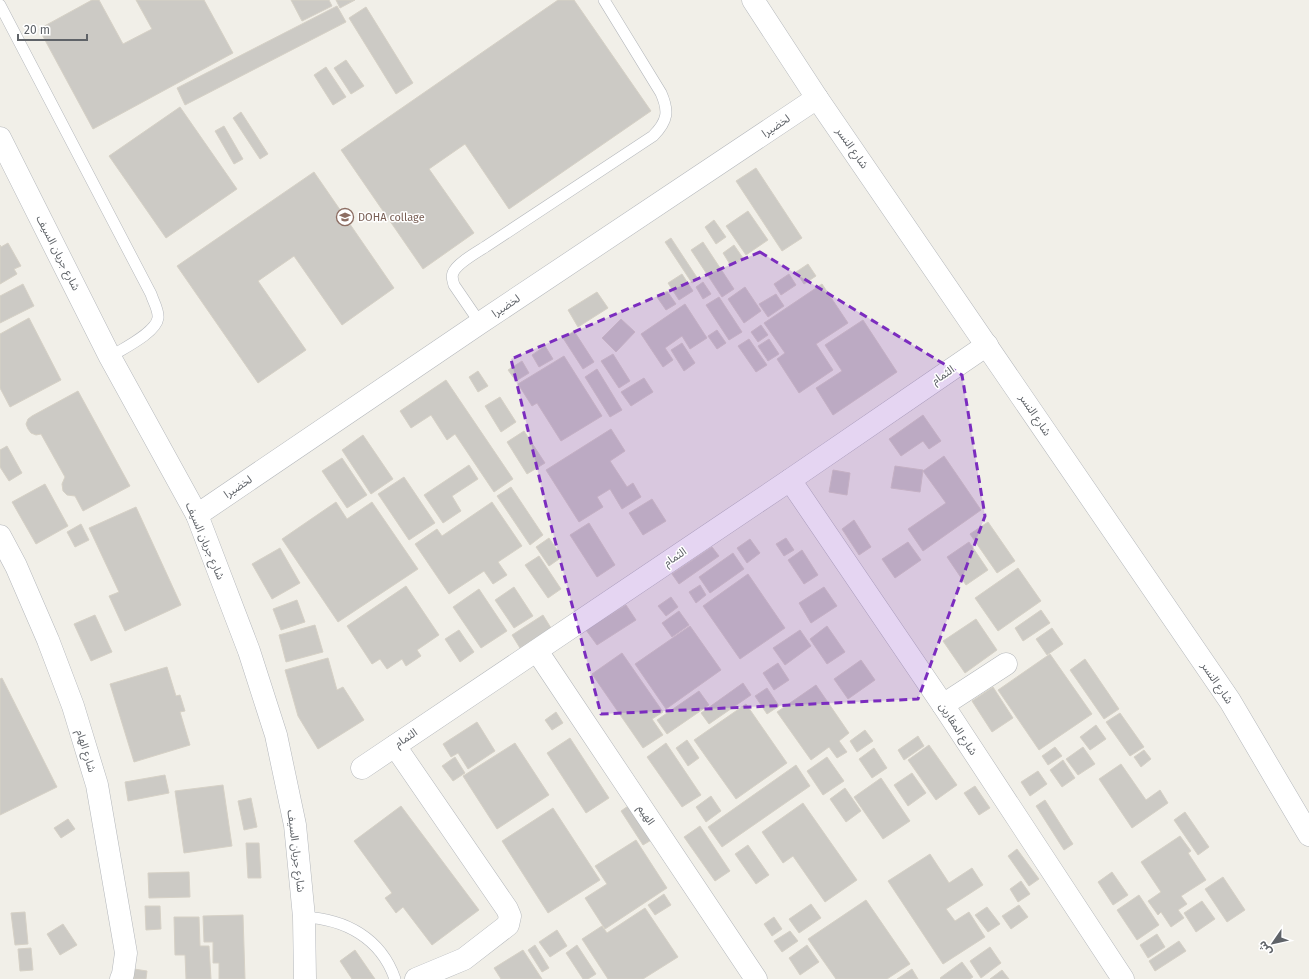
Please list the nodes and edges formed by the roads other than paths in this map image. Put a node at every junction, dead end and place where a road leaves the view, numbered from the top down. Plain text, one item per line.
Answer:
1 (604, 0) edge
2 (753, 0) edge
3 (0, 4) edge
4 (817, 98) junction
5 (0, 138) edge
6 (480, 323) junction
7 (987, 345) junction
8 (110, 357) junction
9 (790, 480) junction
10 (196, 515) junction
11 (0, 536) edge
12 (537, 651) junction
13 (1006, 664) dead end
14 (942, 705) junction
15 (395, 746) junction
16 (362, 768) dead end
17 (1309, 835) edge
18 (304, 917) junction
19 (121, 979) edge
20 (306, 979) edge
21 (395, 979) edge
22 (416, 979) edge
23 (756, 979) edge
24 (1123, 979) edge

1 - 6 lane
2 - 4 street, شارع النسر
3 - 8 lane
4 - 6 street, لخضيرا
4 - 7 street, شارع النسر
5 - 8 street, شارع جريان السيف
6 - 10 street, لخضيرا
7 - 9 street, الثمام
7 - 17 street, شارع النسر
8 - 10 street, شارع جريان السيف
9 - 12 street, الثمام
9 - 14 street, شارع المقارين
10 - 18 street, شارع جريان السيف
11 - 19 street, شارع الهام
12 - 15 street, الثمام
12 - 23 street, الهيم
13 - 14 street
14 - 24 street, شارع المقارين
15 - 16 street, الثمام
15 - 22 street
18 - 20 street, شارع جريان السيف
18 - 21 lane

